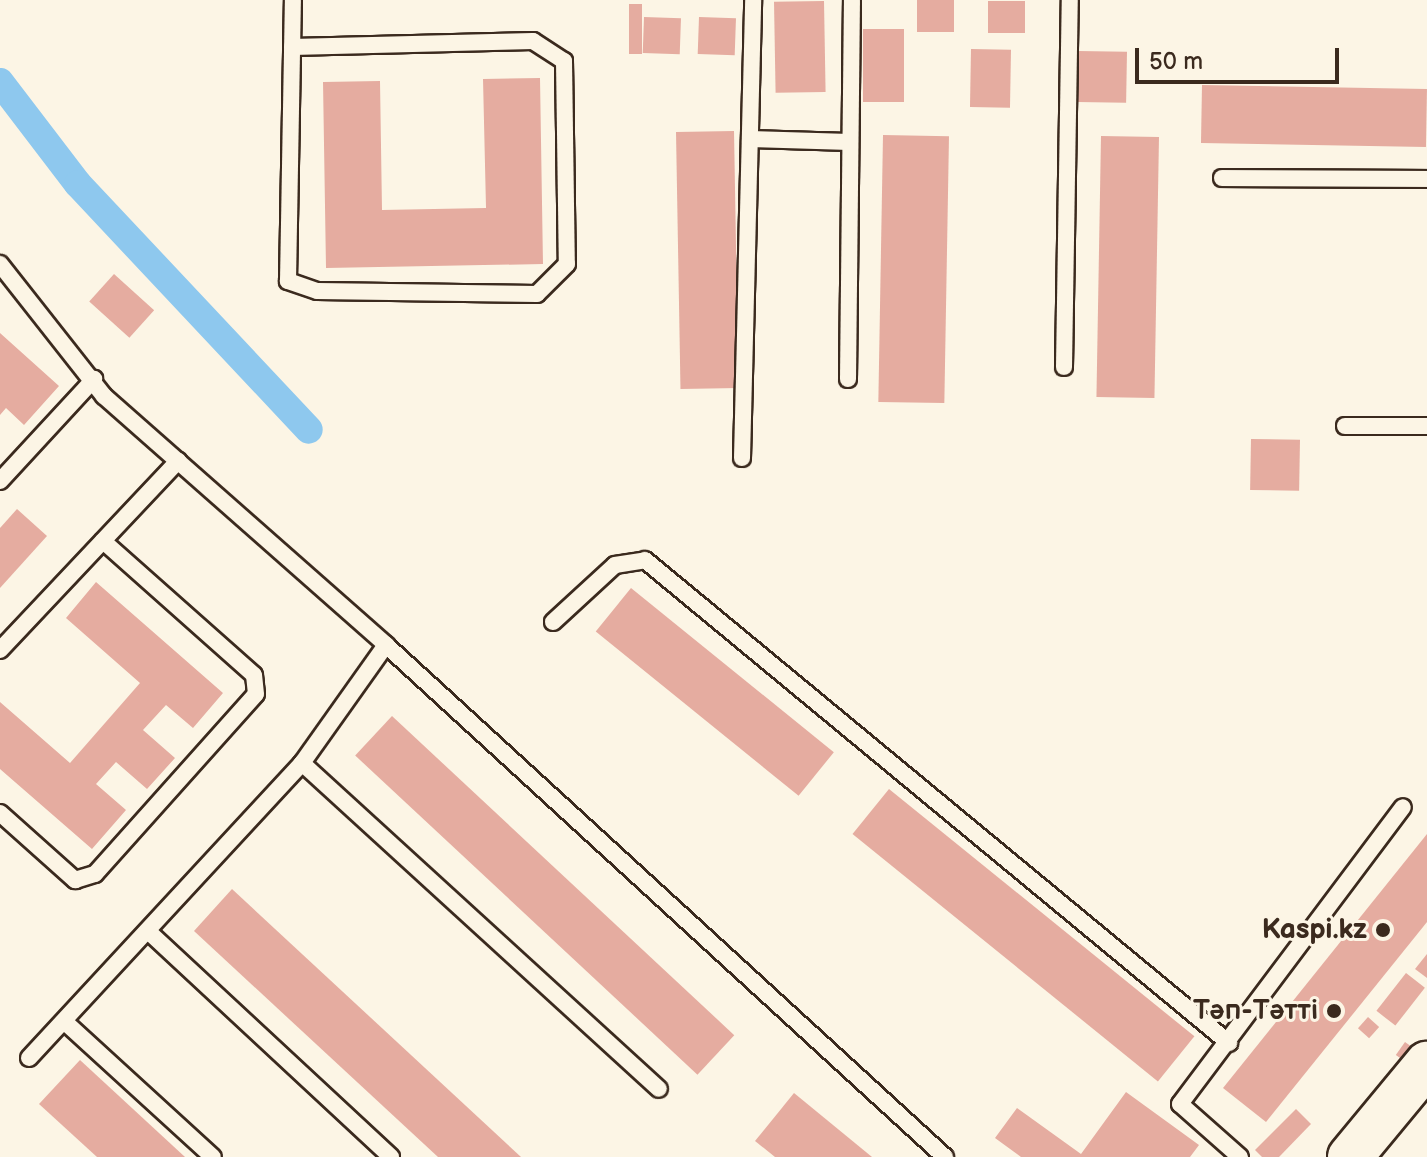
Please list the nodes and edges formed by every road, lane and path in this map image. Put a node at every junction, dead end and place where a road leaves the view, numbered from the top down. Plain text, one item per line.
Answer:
1 (293, 0) edge
2 (753, 0) edge
3 (852, 0) edge
4 (1070, 0) edge
5 (292, 47) junction
6 (750, 139) junction
7 (850, 142) junction
8 (1222, 178) dead end
9 (1427, 179) edge
10 (0, 264) edge
11 (1064, 367) dead end
12 (94, 379) junction
13 (848, 379) dead end
14 (1345, 426) dead end
15 (1427, 426) edge
16 (742, 458) dead end
17 (178, 461) junction
18 (0, 481) edge
19 (103, 541) junction
20 (553, 622) dead end
21 (386, 645) junction
22 (0, 650) edge
23 (302, 763) junction
24 (1403, 807) dead end
25 (0, 813) edge
26 (150, 933) junction
27 (65, 1022) junction
28 (1229, 1043) junction
29 (29, 1058) dead end
30 (1427, 1064) edge
31 (659, 1089) dead end
32 (213, 1157) edge
33 (391, 1157) edge
34 (945, 1157) edge
35 (1240, 1157) edge
36 (1350, 1157) edge

1 - 5 lane
2 - 6 lane
3 - 7 lane
4 - 11 lane
5 - 5 lane
6 - 7 lane
6 - 16 lane
7 - 13 lane
8 - 9 lane
10 - 12 lane
12 - 17 lane
12 - 18 lane
14 - 15 lane
17 - 19 lane
17 - 21 lane
19 - 22 lane
19 - 25 lane
20 - 28 lane
21 - 23 lane
21 - 34 lane
23 - 26 lane
23 - 31 lane
24 - 28 lane
26 - 27 lane
26 - 33 lane
27 - 29 lane
27 - 32 lane
28 - 35 lane
30 - 36 main road

